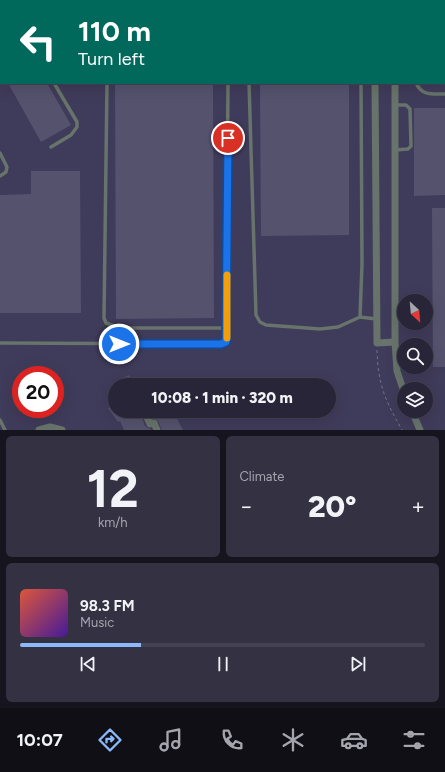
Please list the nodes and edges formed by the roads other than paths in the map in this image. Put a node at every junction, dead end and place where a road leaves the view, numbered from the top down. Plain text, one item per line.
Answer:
1 (55, 84) edge
2 (107, 84) edge
3 (228, 84) edge
4 (250, 84) edge
5 (361, 84) edge
6 (375, 84) edge
7 (396, 84) edge
8 (416, 84) edge
9 (445, 94) edge
10 (395, 105) junction
11 (51, 147) dead end
12 (395, 150) junction
13 (0, 153) edge
14 (0, 176) edge
15 (360, 317) junction
16 (376, 319) junction
17 (226, 328) junction
18 (395, 342) junction
19 (0, 343) edge
20 (401, 382) edge
21 (147, 418) edge
22 (415, 418) edge
23 (0, 420) edge
24 (5, 430) edge
25 (39, 430) edge
26 (62, 430) edge
27 (157, 430) edge
28 (420, 430) edge

1 - 11 lane
2 - 17 lane
3 - 17 lane
4 - 15 lane
5 - 15 lane
6 - 16 street
7 - 10 street
8 - 9 lane
10 - 12 street
10 - 12 lane
12 - 18 street
13 - 14 lane
15 - 16 lane
16 - 18 street
17 - 19 lane
18 - 20 street
21 - 27 street
22 - 28 street
23 - 24 lane
25 - 26 street

